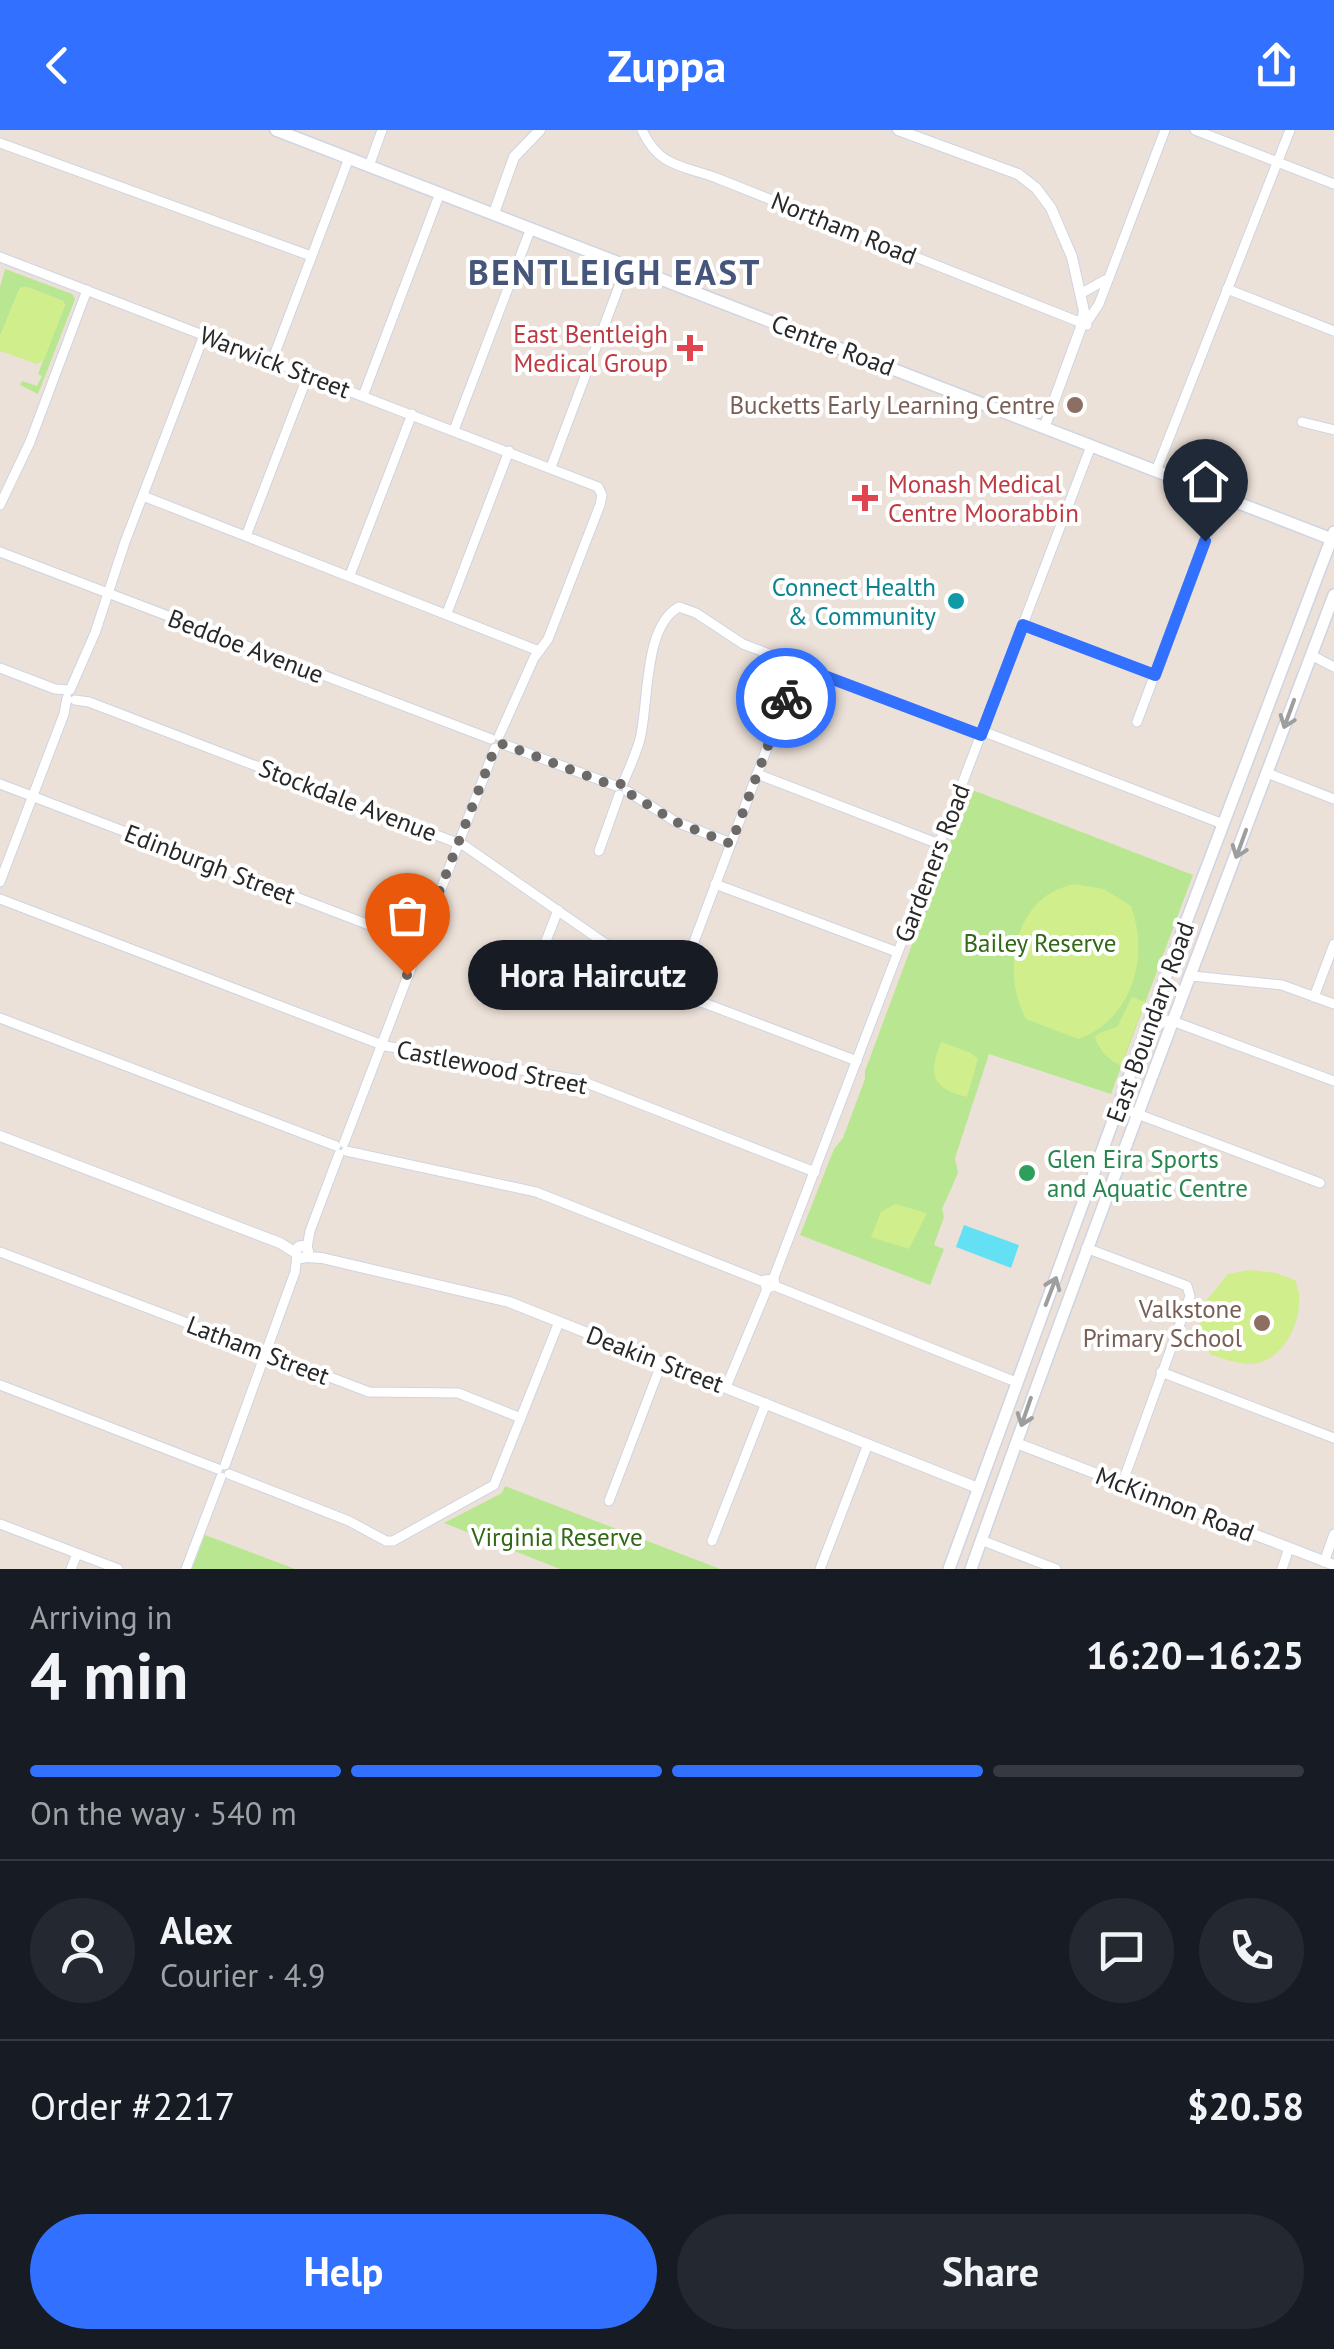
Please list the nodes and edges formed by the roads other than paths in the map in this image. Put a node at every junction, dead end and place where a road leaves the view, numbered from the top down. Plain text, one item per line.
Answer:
1 (276, 130) edge
2 (382, 130) edge
3 (642, 130) edge
4 (898, 130) edge
5 (917, 130) edge
6 (1165, 130) edge
7 (1195, 130) edge
8 (1290, 130) edge
9 (542, 131) edge
10 (0, 142) edge
11 (350, 158) junction
12 (1277, 162) junction
13 (369, 166) junction
14 (1334, 184) edge
15 (440, 193) junction
16 (494, 213) junction
17 (531, 228) junction
18 (311, 256) junction
19 (0, 257) edge
20 (627, 265) junction
21 (1106, 278) junction
22 (1228, 289) junction
23 (87, 290) junction
24 (1101, 290) junction
25 (1086, 293) junction
26 (1085, 322) junction
27 (1334, 331) edge
28 (204, 335) junction
29 (272, 360) junction
30 (308, 375) junction
31 (363, 396) junction
32 (412, 414) junction
33 (1302, 422) dead end
34 (1044, 428) junction
35 (454, 430) junction
36 (1334, 430) edge
37 (1091, 446) junction
38 (509, 451) junction
39 (550, 467) junction
40 (1156, 471) junction
41 (143, 496) junction
42 (1222, 496) junction
43 (0, 505) edge
44 (246, 536) junction
45 (1333, 537) edge
46 (0, 552) edge
47 (350, 575) junction
48 (109, 594) junction
49 (1334, 595) edge
50 (447, 613) junction
51 (1023, 625) junction
52 (539, 650) junction
53 (1311, 655) junction
54 (798, 666) junction
55 (1329, 666) edge
56 (1284, 667) junction
57 (0, 668) edge
58 (1306, 670) junction
59 (1155, 675) junction
60 (72, 695) junction
61 (1137, 722) dead end
62 (982, 733) junction
63 (497, 742) junction
64 (1268, 772) junction
65 (757, 774) junction
66 (0, 784) edge
67 (621, 789) junction
68 (33, 796) junction
69 (1334, 799) edge
70 (1223, 824) junction
71 (458, 842) junction
72 (731, 844) junction
73 (939, 844) junction
74 (599, 851) dead end
75 (0, 882) edge
76 (716, 884) junction
77 (0, 899) edge
78 (558, 910) junction
79 (419, 944) junction
80 (1334, 944) edge
81 (898, 952) junction
82 (1192, 976) junction
83 (674, 992) junction
84 (525, 996) dead end
85 (1314, 997) junction
86 (1334, 1004) edge
87 (0, 1018) edge
88 (1175, 1022) junction
89 (1147, 1034) junction
90 (381, 1044) junction
91 (856, 1061) junction
92 (1334, 1081) edge
93 (1119, 1107) junction
94 (1138, 1114) junction
95 (0, 1136) edge
96 (341, 1149) junction
97 (815, 1172) junction
98 (1320, 1183) dead end
99 (1086, 1248) junction
100 (0, 1252) edge
101 (302, 1252) junction
102 (770, 1284) junction
103 (559, 1322) junction
104 (264, 1353) junction
105 (662, 1362) junction
106 (1161, 1372) junction
107 (1016, 1382) junction
108 (0, 1386) edge
109 (726, 1387) junction
110 (766, 1403) junction
111 (521, 1418) junction
112 (1334, 1438) edge
113 (1016, 1443) junction
114 (868, 1444) junction
115 (985, 1470) junction
116 (223, 1471) junction
117 (1004, 1473) junction
118 (1122, 1484) junction
119 (978, 1488) junction
120 (608, 1500) dead end
121 (0, 1524) edge
122 (1334, 1534) edge
123 (981, 1540) junction
124 (712, 1541) dead end
125 (1290, 1548) junction
126 (77, 1554) junction
127 (1329, 1563) edge
128 (71, 1569) edge
129 (118, 1569) edge
130 (186, 1569) edge
131 (820, 1569) edge
132 (949, 1569) edge
133 (970, 1569) edge
134 (1056, 1569) edge
135 (1282, 1569) edge

1 - 11 main road, Centre Road
2 - 13 street
3 - 26 street, Northam Road
4 - 25 street
5 - 25 street
6 - 21 street
7 - 12 street
8 - 12 street
9 - 16 street
10 - 18 street
11 - 13 main road, Centre Road
11 - 18 street
12 - 14 street
12 - 22 street
13 - 15 main road, Centre Road
15 - 16 main road, Centre Road
15 - 31 street
16 - 17 main road, Centre Road
17 - 20 main road, Centre Road
17 - 35 street
18 - 29 street
19 - 23 street, Warwick Street
20 - 34 main road, Centre Road
20 - 39 street
21 - 24 street
21 - 25 street
22 - 27 street
22 - 40 street
23 - 28 street, Warwick Street
23 - 43 street
24 - 25 street
24 - 26 street
25 - 26 street
26 - 34 street
28 - 29 street, Warwick Street
28 - 41 street
29 - 30 street, Warwick Street
30 - 31 street, Warwick Street
30 - 44 street
31 - 32 street, Warwick Street
32 - 35 street, Warwick Street
32 - 47 street
33 - 36 street
34 - 37 main road, Centre Road
35 - 38 street, Warwick Street
37 - 40 main road, Centre Road
37 - 51 street, Gardeners Road
38 - 39 street, Warwick Street
38 - 50 street
39 - 52 street, Warwick Street
40 - 42 main road, Centre Road
41 - 44 street
41 - 48 street
42 - 45 main road, Centre Road
42 - 59 street
44 - 47 street
45 - 56 main road, East Boundary Road
46 - 48 street, Beddoe Avenue
47 - 50 street
48 - 60 street
48 - 63 street, Beddoe Avenue
49 - 53 main road, East Boundary Road
50 - 52 street
51 - 59 street
51 - 62 street, Gardeners Road
52 - 63 street
53 - 55 street
53 - 56 main road
53 - 58 main road, East Boundary Road
54 - 62 street
54 - 65 street
54 - 67 street
55 - 58 street
56 - 70 main road, East Boundary Road
57 - 60 street, Stockdale Avenue
58 -> 64 main road, East Boundary Road
59 - 61 street
60 - 68 street
60 - 71 street, Stockdale Avenue
62 - 70 street
62 - 73 street, Gardeners Road
63 - 67 street, Beddoe Avenue
63 - 71 street
64 - 69 street
64 -> 82 main road, East Boundary Road
65 - 72 street
65 - 73 street
66 - 68 street, Edinburgh Street
67 - 72 street, Beddoe Avenue
67 - 74 street
68 - 75 street
68 - 79 street, Edinburgh Street
70 - 89 main road, East Boundary Road
71 - 78 street, Stockdale Avenue
71 - 79 street
72 - 76 street
73 - 81 street, Gardeners Road
76 - 81 street
76 - 83 street
77 - 90 street, Castlewood Street
78 - 83 street, Stockdale Avenue
78 - 84 street
79 - 90 street
80 - 85 street
81 - 91 street, Gardeners Road
82 - 85 street
82 - 88 main road, East Boundary Road
83 - 91 street, Stockdale Avenue
85 - 86 street
87 - 96 street
88 - 89 street
88 - 92 street
88 - 94 main road, East Boundary Road
89 - 93 main road, East Boundary Road
90 - 96 street
90 - 97 street, Castlewood Street
91 - 97 street, Gardeners Road
93 - 94 street
107 -> 93 main road, East Boundary Road
94 - 98 street
94 - 99 main road, East Boundary Road
95 - 101 street, Deakin Street
96 - 101 street
96 - 102 street
97 - 102 street, Gardeners Road
99 - 106 street
99 -> 113 main road, East Boundary Road
100 - 104 street, Latham Street
101 - 103 street, Deakin Street
101 - 104 street
102 - 107 street
102 - 109 street, Gardeners Road
103 - 105 street, Deakin Street
103 - 111 street
104 - 111 street, Latham Street
104 - 116 street
105 - 109 street, Deakin Street
105 - 120 street
106 - 112 street
106 - 118 street
107 - 115 main road, East Boundary Road
108 - 116 street
109 - 110 street, Deakin Street
110 - 114 street, Deakin Street
110 - 124 street
111 - 116 street
113 - 115 main road
113 - 117 main road, East Boundary Road
113 - 118 street, McKinnon Road
114 - 119 street, Deakin Street
114 - 131 street
115 - 117 main road
115 - 119 main road, East Boundary Road
116 - 130 street
117 - 123 main road, East Boundary Road
118 - 125 street, McKinnon Road
119 - 132 main road, East Boundary Road
121 - 126 street
122 - 127 street
123 - 133 main road, East Boundary Road
123 - 134 street
125 - 127 street, McKinnon Road
125 - 135 street
126 - 128 street
126 - 129 street

